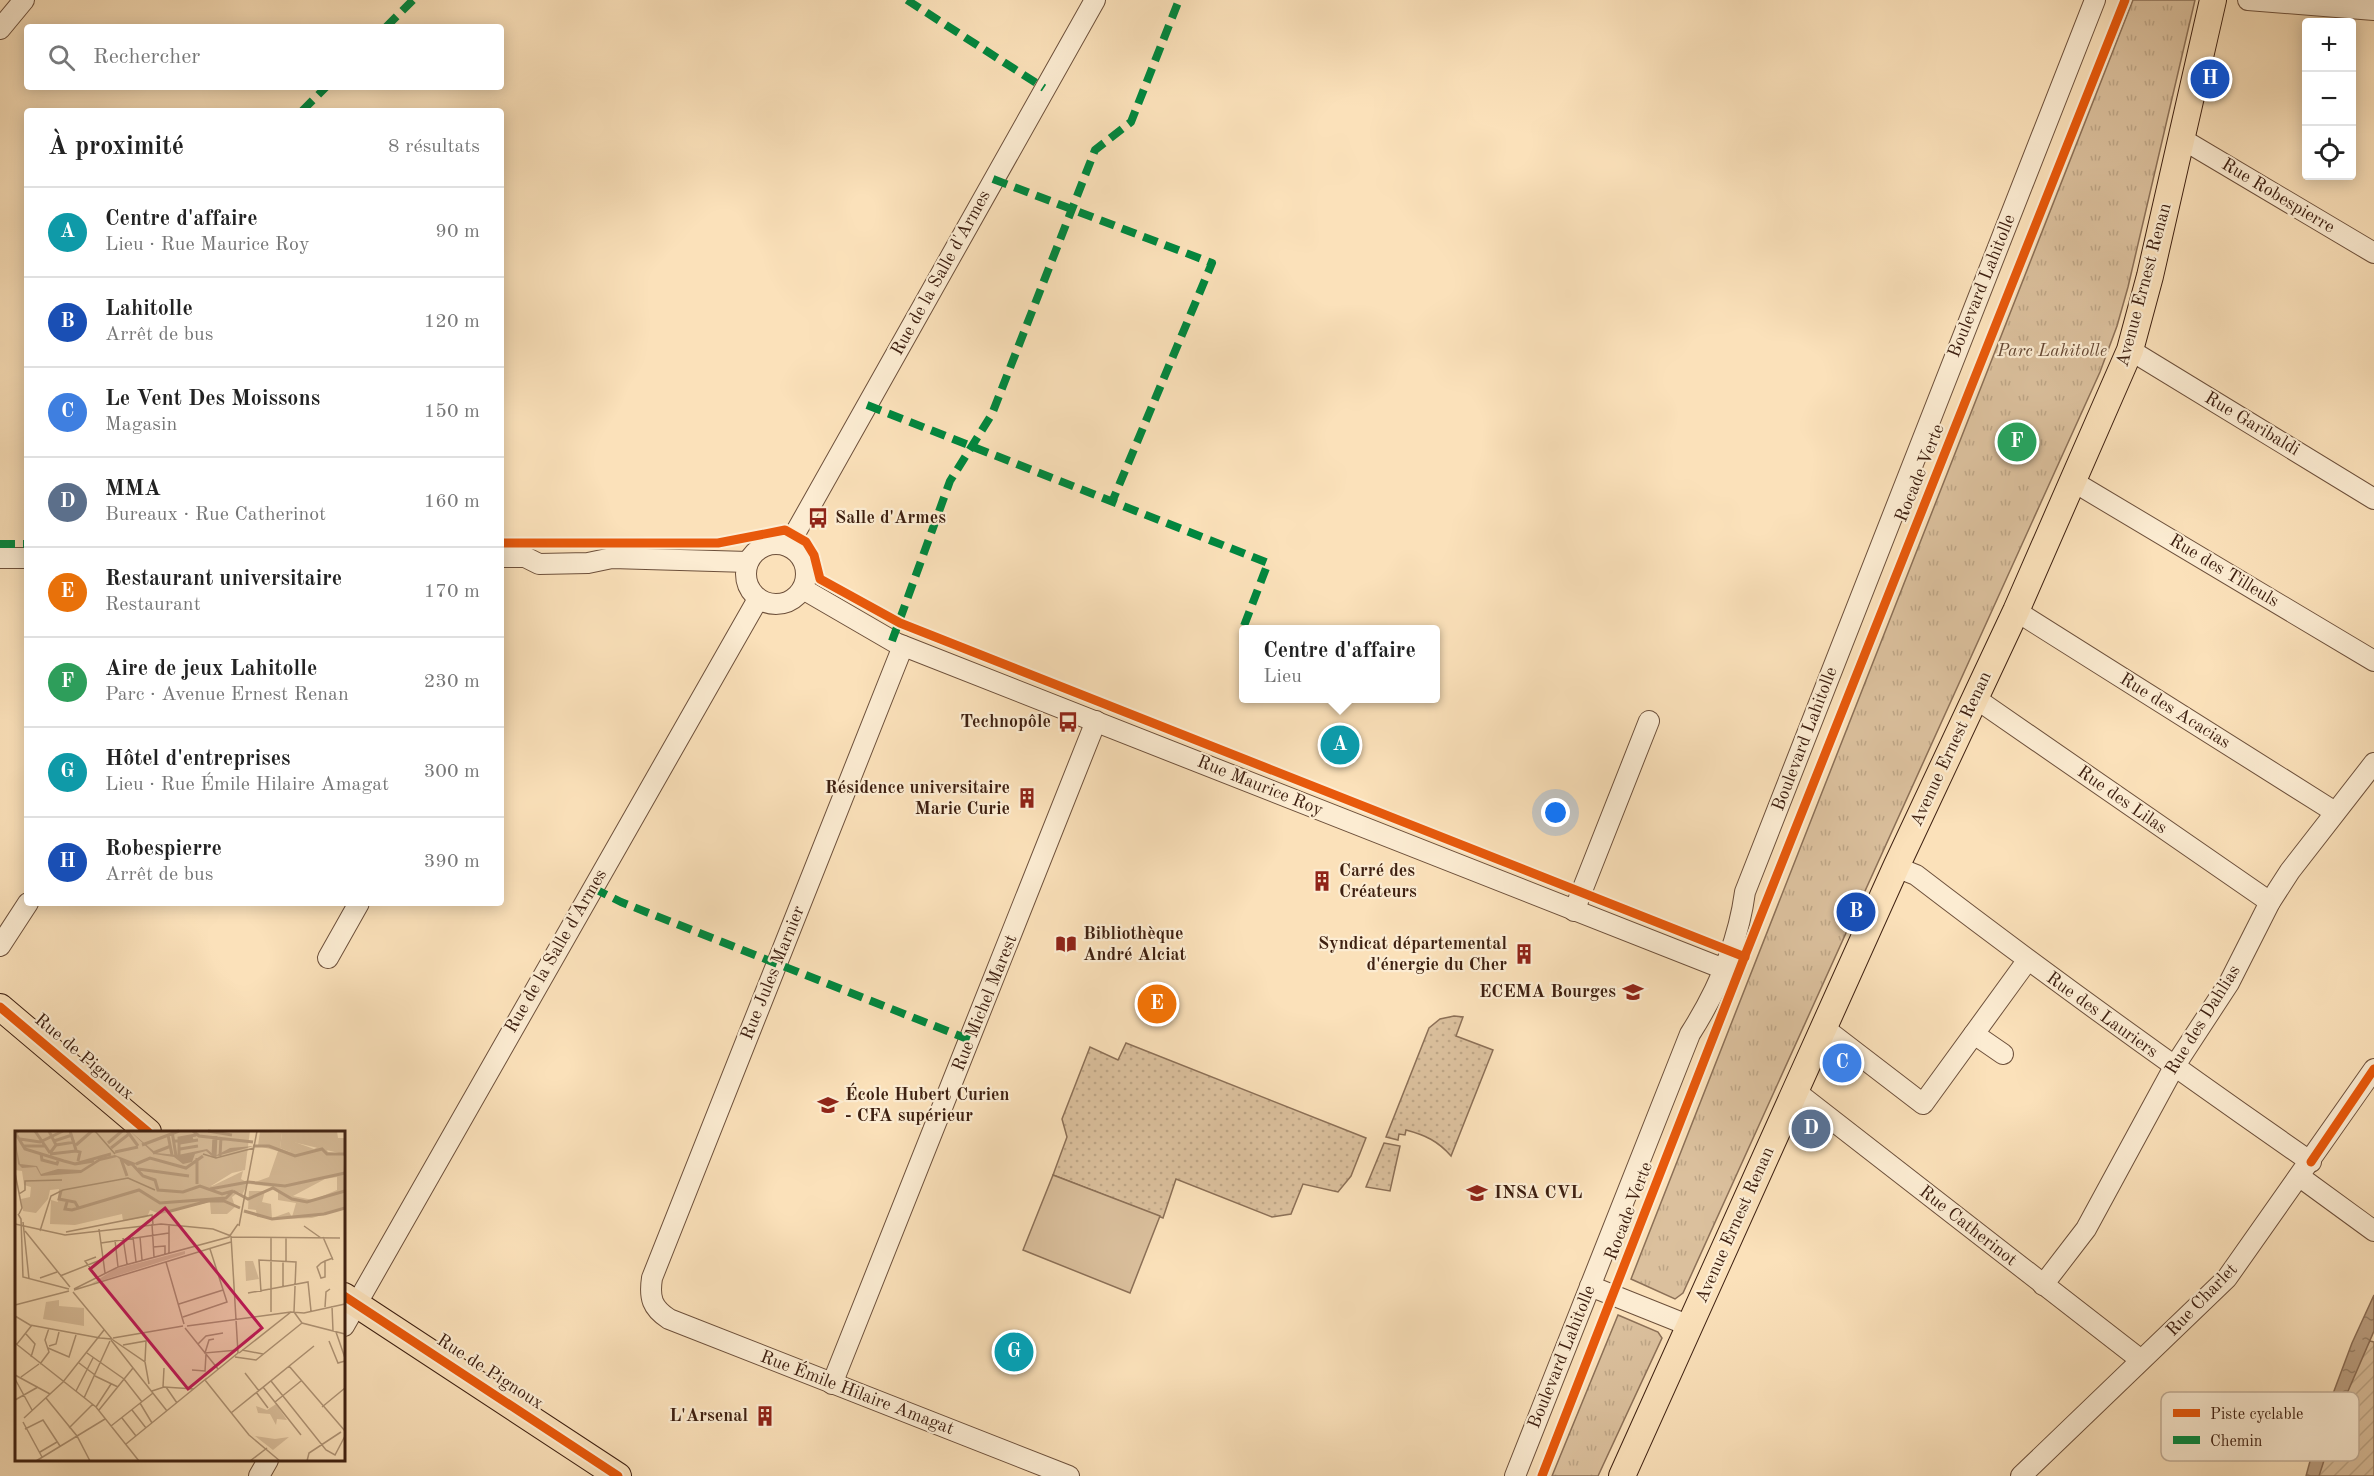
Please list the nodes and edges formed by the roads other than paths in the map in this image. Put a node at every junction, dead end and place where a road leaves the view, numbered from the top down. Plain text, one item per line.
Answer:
1 (24, 0) edge
2 (1095, 0) edge
3 (2095, 0) edge
4 (2213, 0) edge
5 (2248, 0) edge
6 (2374, 10) edge
7 (0, 29) edge
8 (2182, 140) junction
9 (2372, 245) edge
10 (2130, 350) junction
11 (2074, 482) junction
12 (2374, 499) edge
13 (788, 546) junction
14 (504, 557) edge
15 (0, 558) edge
16 (24, 558) edge
17 (748, 562) junction
18 (803, 589) junction
19 (758, 599) junction
20 (2016, 611) junction
21 (903, 646) junction
22 (2374, 661) edge
23 (1975, 698) junction
24 (1096, 721) junction
25 (1649, 721) dead end
26 (2373, 766) edge
27 (2335, 812) junction
28 (1896, 867) junction
29 (2270, 902) junction
30 (26, 906) edge
31 (357, 906) edge
32 (1574, 911) junction
33 (0, 946) edge
34 (328, 958) dead end
35 (2027, 960) junction
36 (1724, 969) junction
37 (0, 1007) edge
38 (1824, 1028) junction
39 (1974, 1034) junction
40 (2003, 1054) dead end
41 (2174, 1067) junction
42 (2374, 1069) edge
43 (1795, 1091) junction
44 (147, 1131) edge
45 (2305, 1169) junction
46 (2374, 1231) edge
47 (2043, 1285) junction
48 (1590, 1286) junction
49 (651, 1302) joint
50 (348, 1308) edge
51 (1690, 1326) junction
52 (2141, 1360) junction
53 (832, 1384) junction
54 (267, 1461) edge
55 (258, 1476) edge
56 (618, 1476) edge
57 (1069, 1476) edge
58 (1515, 1476) edge
59 (1622, 1476) edge
60 (2021, 1476) edge

1 - 7 street
2 - 13 street, Rue de la Salle d'Armes
3 - 36 street, Boulevard Lahitolle
4 - 8 main road, Avenue Ernest Renan
5 - 6 street
8 - 9 street, Rue Robespierre
8 - 10 main road, Avenue Ernest Renan
10 - 11 main road, Avenue Ernest Renan
10 - 12 street, Rue Garibaldi
11 - 20 main road, Avenue Ernest Renan
11 - 22 street, Rue des Tilleuls
13 - 17 street
13 - 18 street
14 - 17 street
15 - 16 street
17 - 19 street
18 - 19 street
18 - 21 street, Rue Maurice Roy
19 - 50 street, Rue de la Salle d'Armes
20 - 23 main road, Avenue Ernest Renan
20 - 27 street, Rue des Acacias
21 - 24 street, Rue Maurice Roy
21 - 49 street, Rue Jules Marnier
23 - 28 main road, Avenue Ernest Renan
23 - 29 street, Rue des Lilas
24 - 32 street, Rue Maurice Roy
24 - 53 street, Rue Michel Marest
25 - 32 street
26 - 27 street, Rue des Dahlias
27 - 29 street, Rue des Dahlias
28 - 35 street, Rue des Lauriers
28 - 38 main road, Avenue Ernest Renan
29 - 41 street, Rue des Dahlias
30 - 33 street
31 - 34 street
32 - 36 street, Rue Maurice Roy
35 - 39 street
35 - 41 street, Rue des Lauriers
36 - 48 street, Boulevard Lahitolle
37 - 44 main road, Rue de Pignoux
38 - 39 street
38 - 43 main road, Avenue Ernest Renan
39 - 40 street
41 - 45 street, Rue des Lauriers
41 - 47 street, Rue des Dahlias
42 - 45 street, Rue Charlet
43 - 47 street, Rue Catherinot
43 - 51 main road, Avenue Ernest Renan
45 - 46 street, Rue des Lauriers
45 - 52 street, Rue Charlet
47 - 52 street, Rue Catherinot
48 - 51 street
48 - 58 street, Boulevard Lahitolle
49 - 53 street, Rue Émile Hilaire Amagat
50 - 56 main road, Rue de Pignoux
51 - 59 main road, Avenue Ernest Renan
52 - 60 street, Rue Charlet
53 - 57 street, Rue Émile Hilaire Amagat
54 - 55 street

